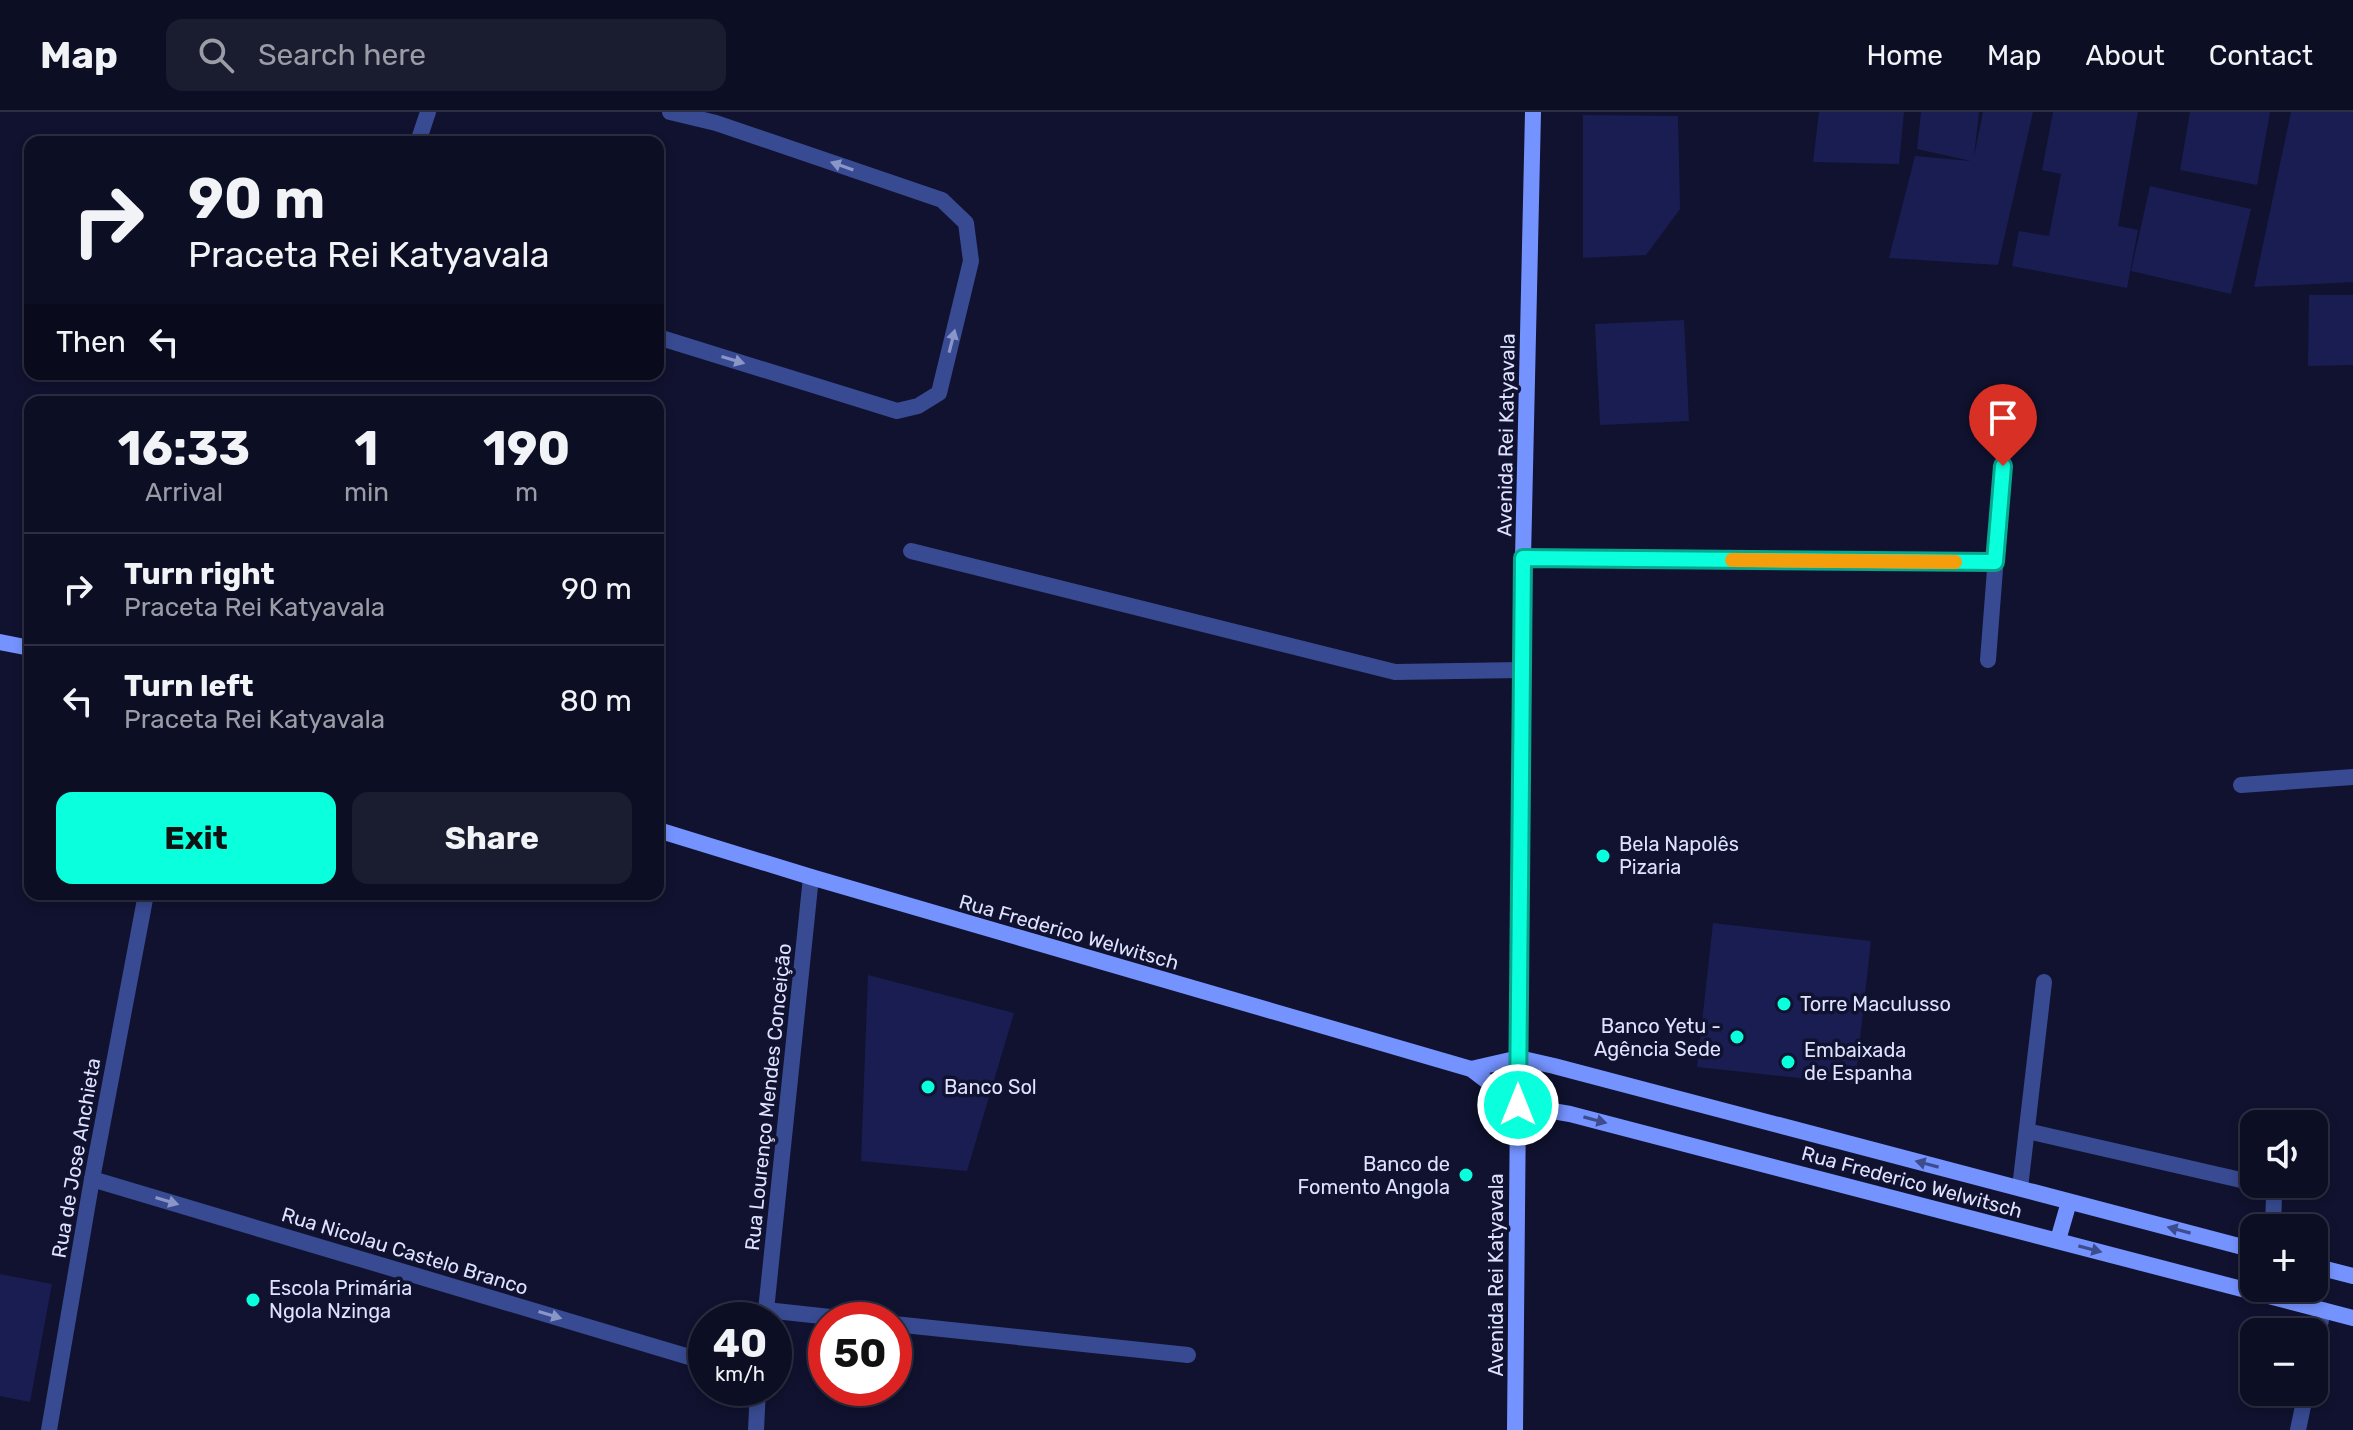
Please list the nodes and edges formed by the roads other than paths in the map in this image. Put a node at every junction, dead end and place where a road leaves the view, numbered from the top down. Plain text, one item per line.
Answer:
1 (428, 112) edge
2 (670, 112) edge
3 (1533, 112) edge
4 (718, 118) edge
5 (420, 136) edge
6 (664, 339) edge
7 (2003, 466) dead end
8 (911, 551) dead end
9 (1523, 558) junction
10 (1995, 562) junction
11 (0, 642) edge
12 (24, 647) edge
13 (1988, 660) dead end
14 (1521, 670) junction
15 (2353, 777) edge
16 (2241, 785) dead end
17 (664, 832) edge
18 (811, 877) junction
19 (145, 900) edge
20 (2044, 982) dead end
21 (1519, 1058) junction
22 (1471, 1069) junction
23 (1518, 1105) junction
24 (2027, 1131) junction
25 (92, 1179) junction
26 (2240, 1180) edge
27 (2020, 1188) junction
28 (2069, 1202) junction
29 (2058, 1240) junction
30 (2240, 1246) edge
31 (2328, 1270) edge
32 (2353, 1276) edge
33 (767, 1302) edge
34 (2323, 1310) junction
35 (2321, 1318) edge
36 (2353, 1318) edge
37 (912, 1326) edge
38 (1188, 1355) dead end
39 (688, 1357) edge
40 (757, 1406) edge
41 (2303, 1406) edge
42 (49, 1430) edge
43 (756, 1430) edge
44 (1515, 1430) edge
45 (2298, 1430) edge

1 - 5 street
2 - 4 street
3 - 9 street, Avenida Rei Katyavala
6 -> 4 street
7 - 10 street
8 - 14 street
9 - 10 street
9 - 14 street, Avenida Rei Katyavala
10 - 13 street
11 - 12 street
14 - 21 street, Avenida Rei Katyavala
15 - 16 street
17 - 18 street, Rua Frederico Welwitsch
18 - 22 street, Rua Frederico Welwitsch
18 - 33 street, Rua Lourenço Mendes Conceição
19 - 25 street, Rua de Jose Anchieta
20 - 24 street
21 - 22 street, Rua Frederico Welwitsch
21 - 23 street, Avenida Rei Katyavala
27 -> 21 street, Rua Frederico Welwitsch
22 - 23 street, Rua Frederico Welwitsch
23 -> 29 street, Rua Frederico Welwitsch
23 - 44 street, Avenida Rei Katyavala
24 - 26 street
24 - 27 street
25 -> 39 street, Rua Nicolau Castelo Branco
25 - 42 street, Rua de Jose Anchieta
27 - 28 street, Rua Frederico Welwitsch
28 - 29 street
30 -> 28 street, Rua Frederico Welwitsch
29 -> 34 street, Rua Frederico Welwitsch
31 - 32 street
34 - 35 street
34 - 36 street, Rua Frederico Welwitsch
37 - 38 street
40 - 43 street
41 - 45 street

